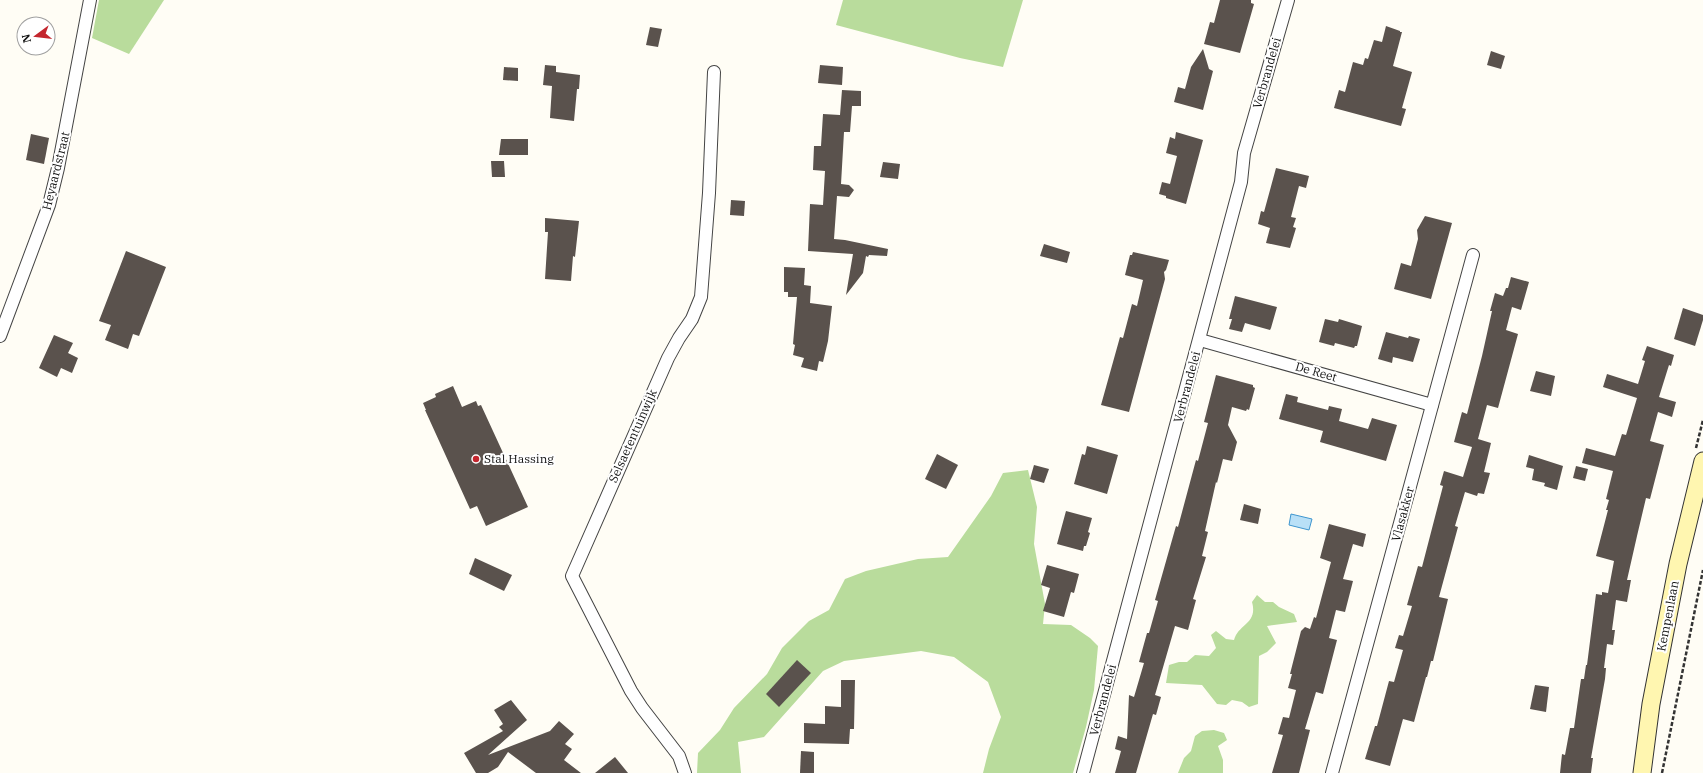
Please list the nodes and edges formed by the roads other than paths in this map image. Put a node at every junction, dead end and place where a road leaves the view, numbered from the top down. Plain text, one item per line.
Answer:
1 (90, 0) edge
2 (1288, 0) edge
3 (714, 72) dead end
4 (1473, 255) dead end
5 (0, 336) edge
6 (1200, 340) junction
7 (1432, 405) junction
8 (1703, 460) edge
9 (685, 773) edge
10 (1083, 773) edge
11 (1332, 773) edge
12 (1642, 773) edge

1 - 5 street, Heyaardstraat
2 - 6 street, Verbrandelei
3 - 9 street, Selsaetentuinwijk
4 - 7 street, Vlasakker
6 - 7 street, De Reet
6 - 10 street, Verbrandelei
7 - 11 street, Vlasakker
8 - 12 main road, Kempenlaan

